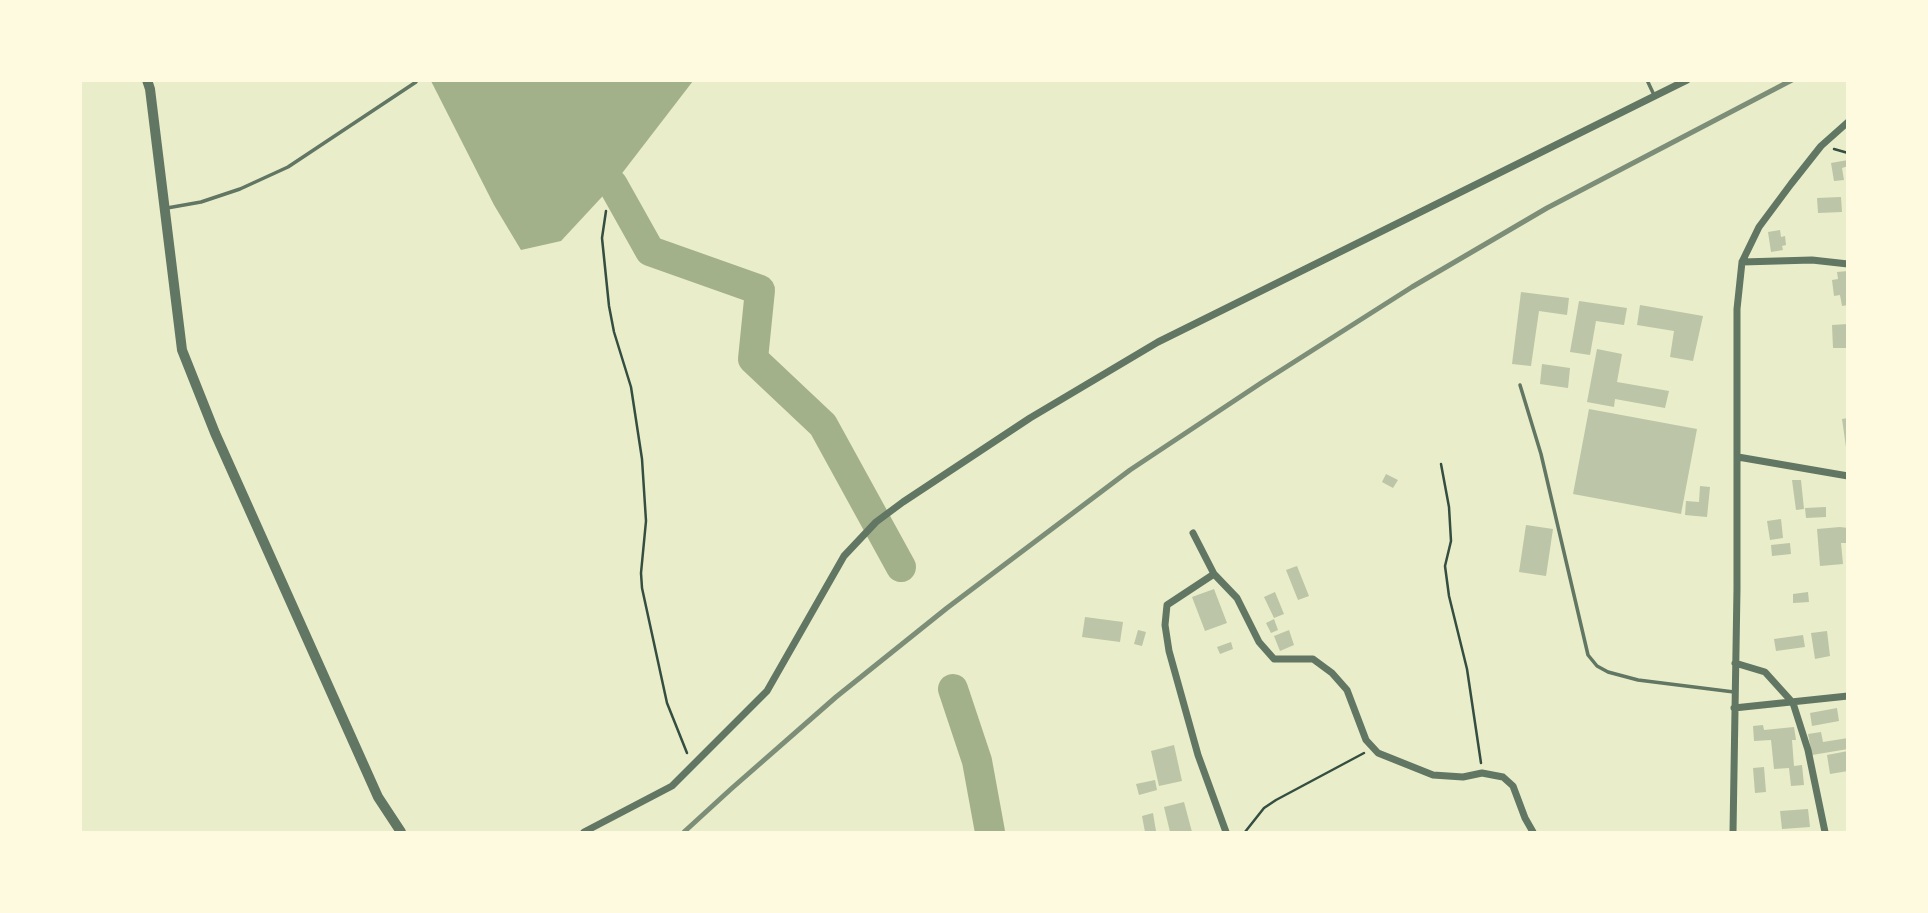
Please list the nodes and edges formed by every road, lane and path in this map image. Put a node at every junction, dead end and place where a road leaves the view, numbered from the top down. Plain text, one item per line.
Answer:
1 (147, 80) edge
2 (1647, 80) edge
3 (1687, 80) edge
4 (416, 82) dead end
5 (1654, 95) junction
6 (1847, 122) edge
7 (163, 208) junction
8 (606, 211) dead end
9 (1742, 261) junction
10 (1847, 264) edge
11 (1520, 385) dead end
12 (1738, 457) junction
13 (1441, 464) dead end
14 (1847, 476) edge
15 (1194, 533) dead end
16 (1214, 574) junction
17 (1735, 663) junction
18 (1734, 692) junction
19 (1847, 696) edge
20 (1793, 703) junction
21 (1734, 708) junction
22 (1373, 747) junction
23 (692, 766) junction
24 (1483, 774) junction
25 (401, 832) edge
26 (584, 832) edge
27 (1226, 832) edge
28 (1245, 832) edge
29 (1533, 832) edge
30 (1733, 832) edge
31 (1825, 832) edge

1 - 7 street
2 - 5 lane
3 - 5 street
4 - 7 lane
5 - 23 street
6 - 9 street
7 - 25 street
8 - 23 path
9 - 10 street
9 - 12 street
11 - 18 lane
12 - 14 street
12 - 17 street
13 - 24 path
15 - 16 street
16 - 22 street
16 - 27 street
17 - 18 street
17 - 20 street
18 - 21 street
19 - 20 street
20 - 21 street
20 - 31 street
21 - 30 street
22 - 24 street
22 - 28 path
23 - 26 street
24 - 29 street

